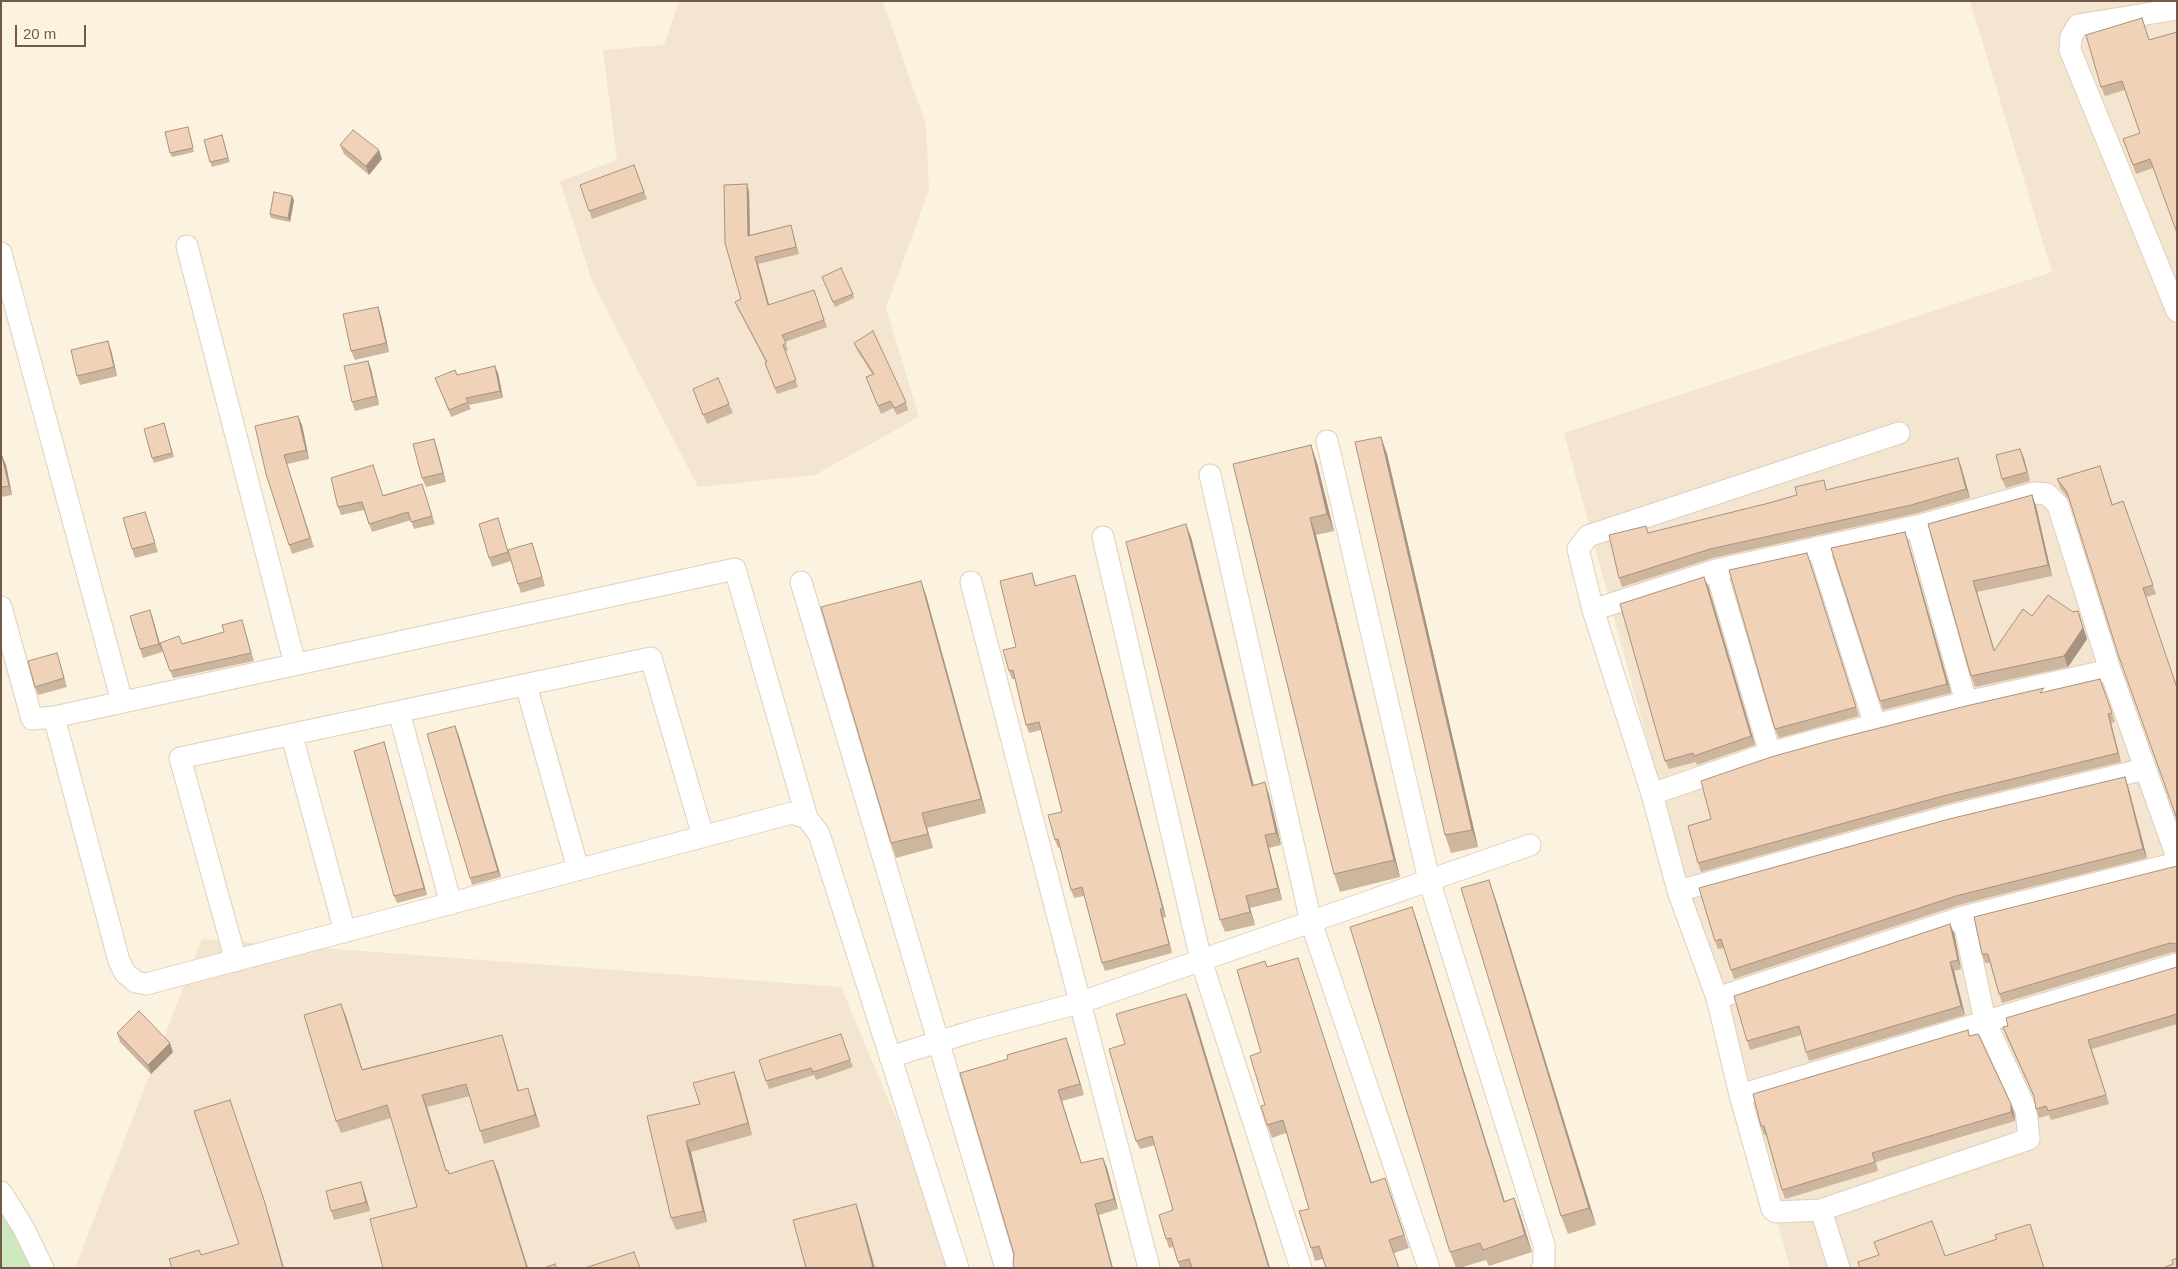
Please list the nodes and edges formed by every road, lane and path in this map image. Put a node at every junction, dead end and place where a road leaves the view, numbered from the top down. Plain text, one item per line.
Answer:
1 (2177, 9) edge
2 (187, 246) dead end
3 (1, 253) edge
4 (2177, 311) edge
5 (1899, 433) dead end
6 (1327, 441) dead end
7 (1210, 475) dead end
8 (1917, 526) junction
9 (1102, 537) dead end
10 (1818, 547) junction
11 (1716, 570) junction
12 (801, 582) dead end
13 (971, 582) dead end
14 (1, 607) edge
15 (1593, 610) junction
16 (296, 664) junction
17 (2110, 670) junction
18 (526, 685) junction
19 (122, 702) junction
20 (1966, 702) junction
21 (399, 712) junction
22 (54, 717) junction
23 (1875, 725) junction
24 (292, 736) junction
25 (1770, 753) junction
26 (2145, 769) junction
27 (1652, 794) junction
28 (807, 818) junction
29 (703, 836) junction
30 (1530, 845) dead end
31 (2177, 857) edge
32 (2177, 863) edge
33 (578, 870) junction
34 (1429, 880) junction
35 (1678, 891) junction
36 (451, 904) junction
37 (1963, 917) junction
38 (1311, 922) junction
39 (346, 932) junction
40 (1201, 960) junction
41 (236, 961) junction
42 (2177, 964) edge
43 (1717, 998) junction
44 (1079, 1003) junction
45 (1985, 1020) junction
46 (937, 1042) junction
47 (890, 1057) junction
48 (1740, 1095) junction
49 (1, 1192) edge
50 (1821, 1210) junction
51 (43, 1268) edge
52 (958, 1268) edge
53 (1006, 1268) edge
54 (1149, 1268) edge
55 (1301, 1268) edge
56 (1429, 1268) edge
57 (1542, 1268) edge
58 (1839, 1268) edge

1 - 4 street
2 - 16 street
3 - 19 street
5 - 15 street
6 - 34 street
7 - 38 street
8 - 10 street
8 - 17 street
8 - 20 street
9 - 40 street
10 - 11 street
10 - 23 street
11 - 15 street
11 - 25 street
12 - 46 street
13 - 44 street
14 - 22 street
15 - 27 street
16 - 19 street
16 - 28 street
17 - 20 street
17 - 26 street
18 - 21 street
18 - 29 street
18 - 33 street
19 - 22 street
20 - 23 street
21 - 24 street
21 - 36 street
22 - 41 street
23 - 25 street
24 - 39 street
24 - 41 street
25 - 27 street
26 - 31 street
26 - 35 street
27 - 35 street
28 - 29 street
28 - 47 street
29 - 33 street
30 - 34 street
32 - 37 street
33 - 36 street
34 - 38 street
34 - 57 street
35 - 43 street
36 - 39 street
37 - 43 street
37 - 45 street
38 - 40 street
38 - 56 street
39 - 41 street
40 - 44 street
40 - 55 street
42 - 45 street
43 - 48 street
44 - 46 street
44 - 54 street
45 - 48 street
45 - 50 street
46 - 47 street
46 - 53 street
47 - 52 street
48 - 50 street
49 - 51 street
50 - 58 street

